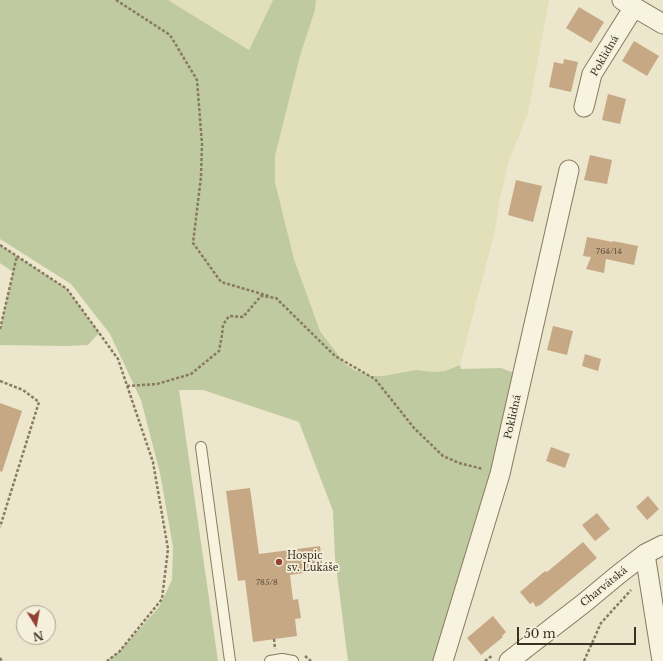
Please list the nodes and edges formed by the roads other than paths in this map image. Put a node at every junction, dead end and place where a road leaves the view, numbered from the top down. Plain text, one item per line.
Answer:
1 (628, 4) edge
2 (663, 24) edge
3 (584, 108) dead end
4 (569, 170) dead end
5 (201, 447) dead end
6 (663, 545) edge
7 (645, 554) junction
8 (230, 661) edge
9 (270, 661) edge
10 (293, 661) edge
11 (444, 661) edge
12 (510, 661) edge
13 (662, 661) edge

1 - 2 street, Poklidná
1 - 3 street, Poklidná
4 - 11 street, Poklidná
5 - 8 lane
6 - 7 street, Charvátská
7 - 12 street, Charvátská
7 - 13 street
9 - 10 lane

